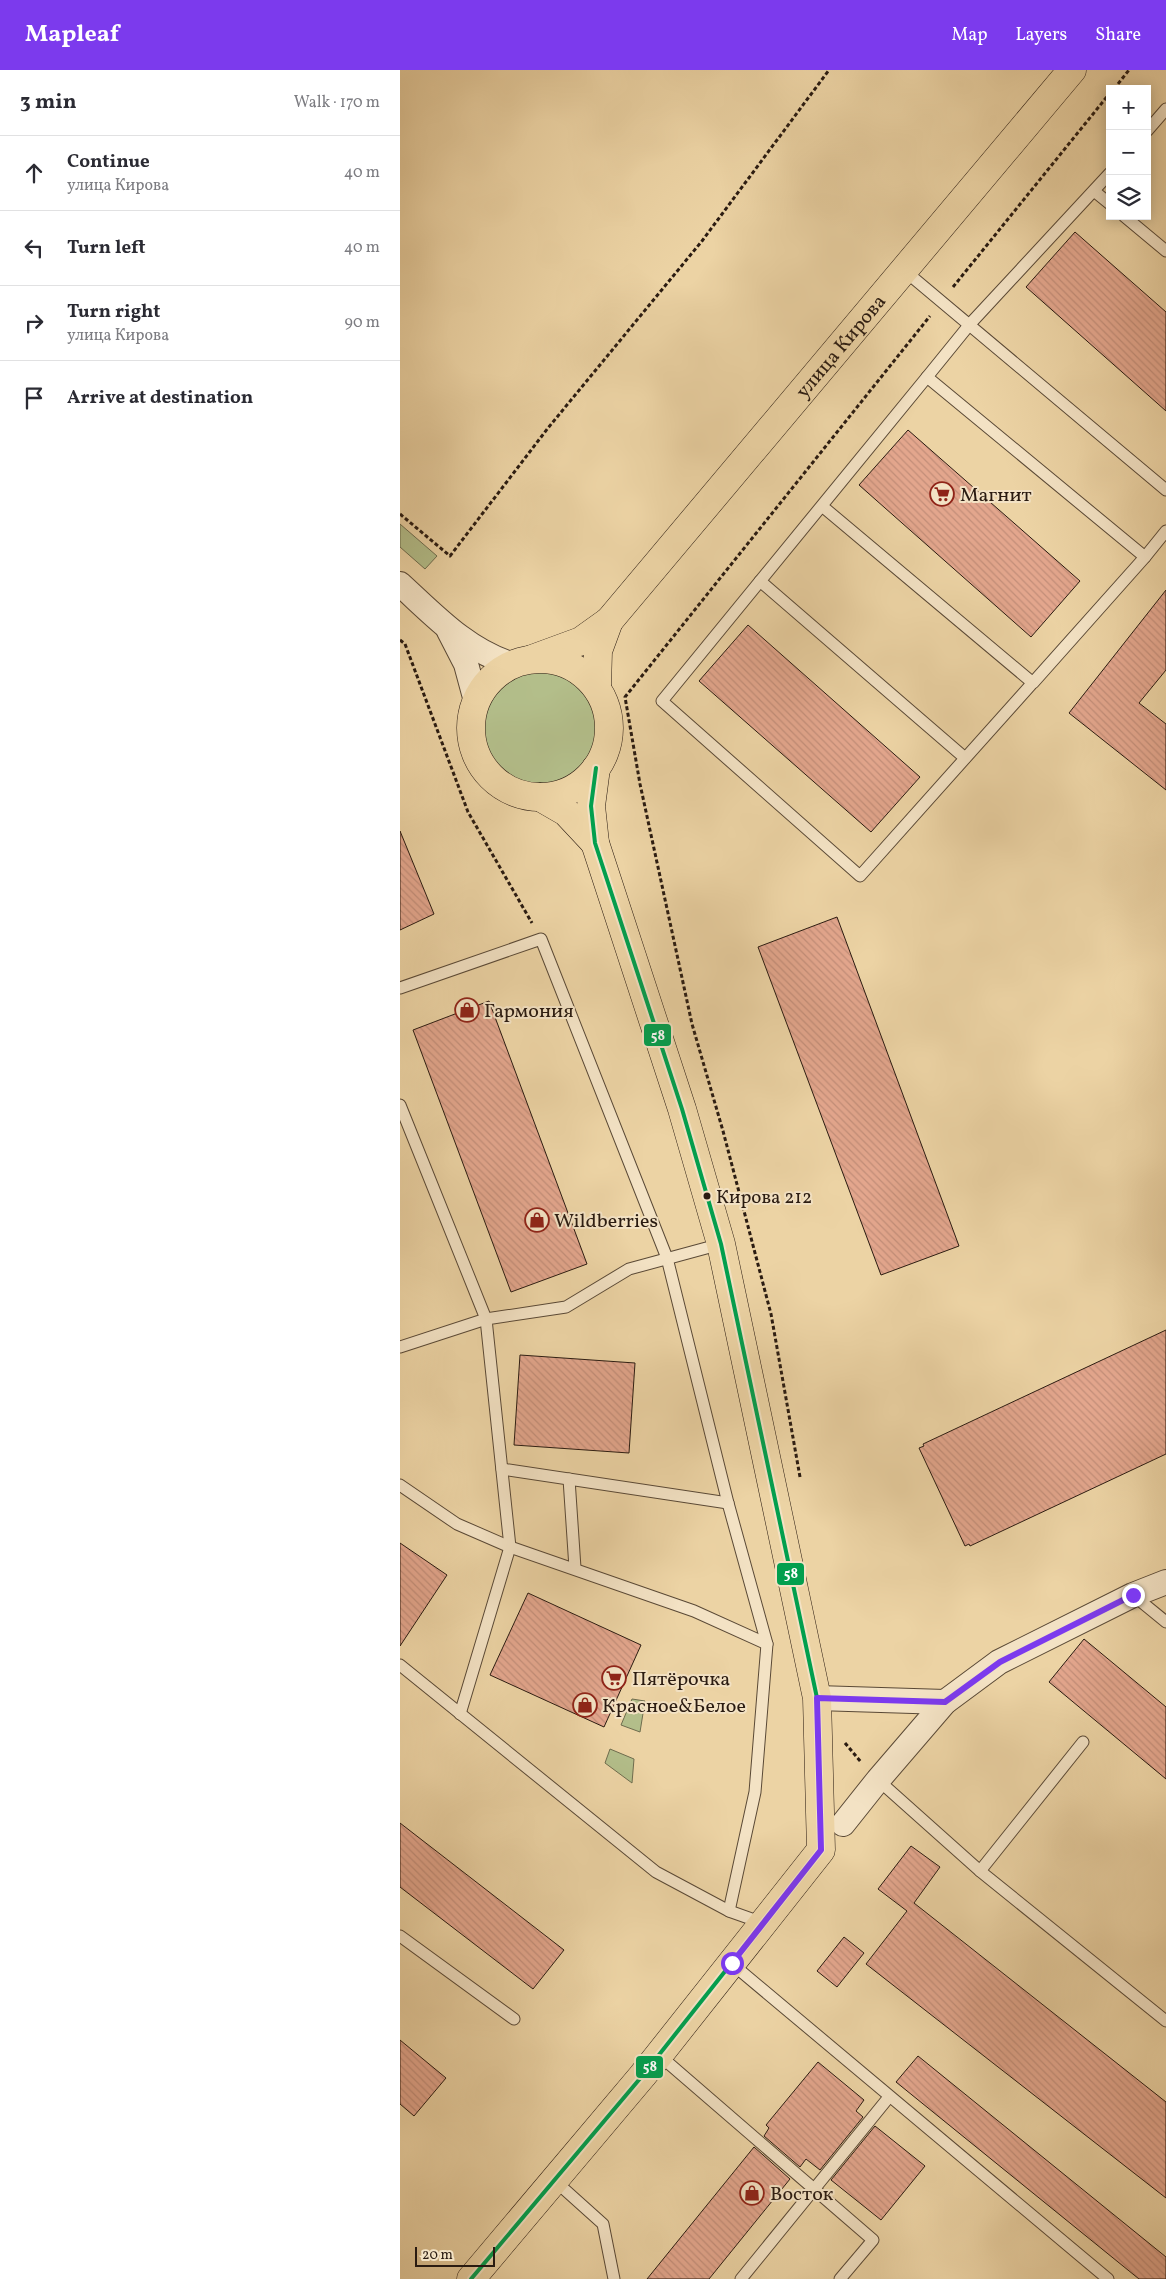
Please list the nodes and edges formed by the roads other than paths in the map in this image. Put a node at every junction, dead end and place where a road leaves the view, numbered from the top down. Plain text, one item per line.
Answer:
1 (1072, 70) edge
2 (1166, 110) edge
3 (1148, 130) edge
4 (1108, 175) edge
5 (1094, 191) junction
6 (1106, 201) edge
7 (1129, 220) edge
8 (1166, 250) edge
9 (905, 271) junction
10 (970, 324) junction
11 (927, 377) junction
12 (1166, 490) edge
13 (822, 506) junction
14 (1166, 531) edge
15 (1145, 557) junction
16 (760, 581) junction
17 (400, 584) edge
18 (609, 621) junction
19 (447, 627) junction
20 (521, 662) junction
21 (597, 688) junction
22 (476, 701) junction
23 (965, 758) junction
24 (596, 768) junction
25 (540, 797) junction
26 (596, 843) junction
27 (400, 988) edge
28 (400, 1104) edge
29 (721, 1244) junction
30 (667, 1258) junction
31 (486, 1319) junction
32 (400, 1347) edge
33 (502, 1470) junction
34 (569, 1480) junction
35 (400, 1485) edge
36 (728, 1503) junction
37 (510, 1547) junction
38 (575, 1568) junction
39 (1166, 1582) edge
40 (1133, 1595) junction
41 (1166, 1622) edge
42 (767, 1644) junction
43 (400, 1665) edge
44 (817, 1698) junction
45 (945, 1702) junction
46 (460, 1714) junction
47 (1083, 1742) dead end
48 (878, 1780) junction
49 (843, 1824) dead end
50 (980, 1871) junction
51 (729, 1912) junction
52 (763, 1923) junction
53 (400, 1936) edge
54 (732, 1963) junction
55 (514, 2019) dead end
56 (1166, 2020) edge
57 (659, 2055) junction
58 (889, 2097) junction
59 (554, 2180) junction
60 (814, 2189) junction
61 (471, 2279) edge
62 (614, 2279) edge
63 (741, 2279) edge
64 (840, 2279) edge
65 (1108, 2279) edge

1 - 9 main road, улица Кирова
2 - 3 lane
4 - 5 lane
5 - 6 lane
5 - 10 lane
7 - 8 lane
9 - 10 lane
9 - 18 main road, улица Кирова
10 - 11 lane
10 - 12 lane
11 - 13 lane
11 - 15 lane
13 - 15 lane
13 - 16 lane
14 - 15 lane
15 - 23 lane
16 - 23 lane
16 - 23 lane
17 - 19 street
18 - 20 main road
18 - 21 main road
19 - 20 street
19 - 22 street
20 - 21 main road
20 - 22 main road
21 - 24 main road
22 - 25 main road
24 - 25 main road
24 - 26 main road
25 - 26 main road
26 - 29 main road
27 - 30 lane
28 - 31 lane
29 - 30 lane
29 - 44 main road
30 - 31 lane
30 - 36 lane
31 - 32 lane
31 - 33 lane
33 - 34 lane
33 - 37 lane
34 - 36 lane
34 - 38 lane
35 - 37 lane
36 - 42 lane
37 - 38 lane
37 - 46 lane
38 - 42 lane
39 - 40 street
40 - 41 lane
40 - 45 street
42 - 51 lane
43 - 46 lane
44 - 45 street
44 - 52 main road
45 - 48 street
46 - 51 lane
47 - 50 lane
48 - 49 street
48 - 50 lane
50 - 56 lane
51 - 52 lane
52 - 54 main road
53 - 55 lane
54 - 57 main road
54 - 58 lane
57 - 59 main road
57 - 60 lane
58 - 60 lane
58 - 65 lane
59 - 61 main road
59 - 62 lane
60 - 63 lane
60 - 64 lane

